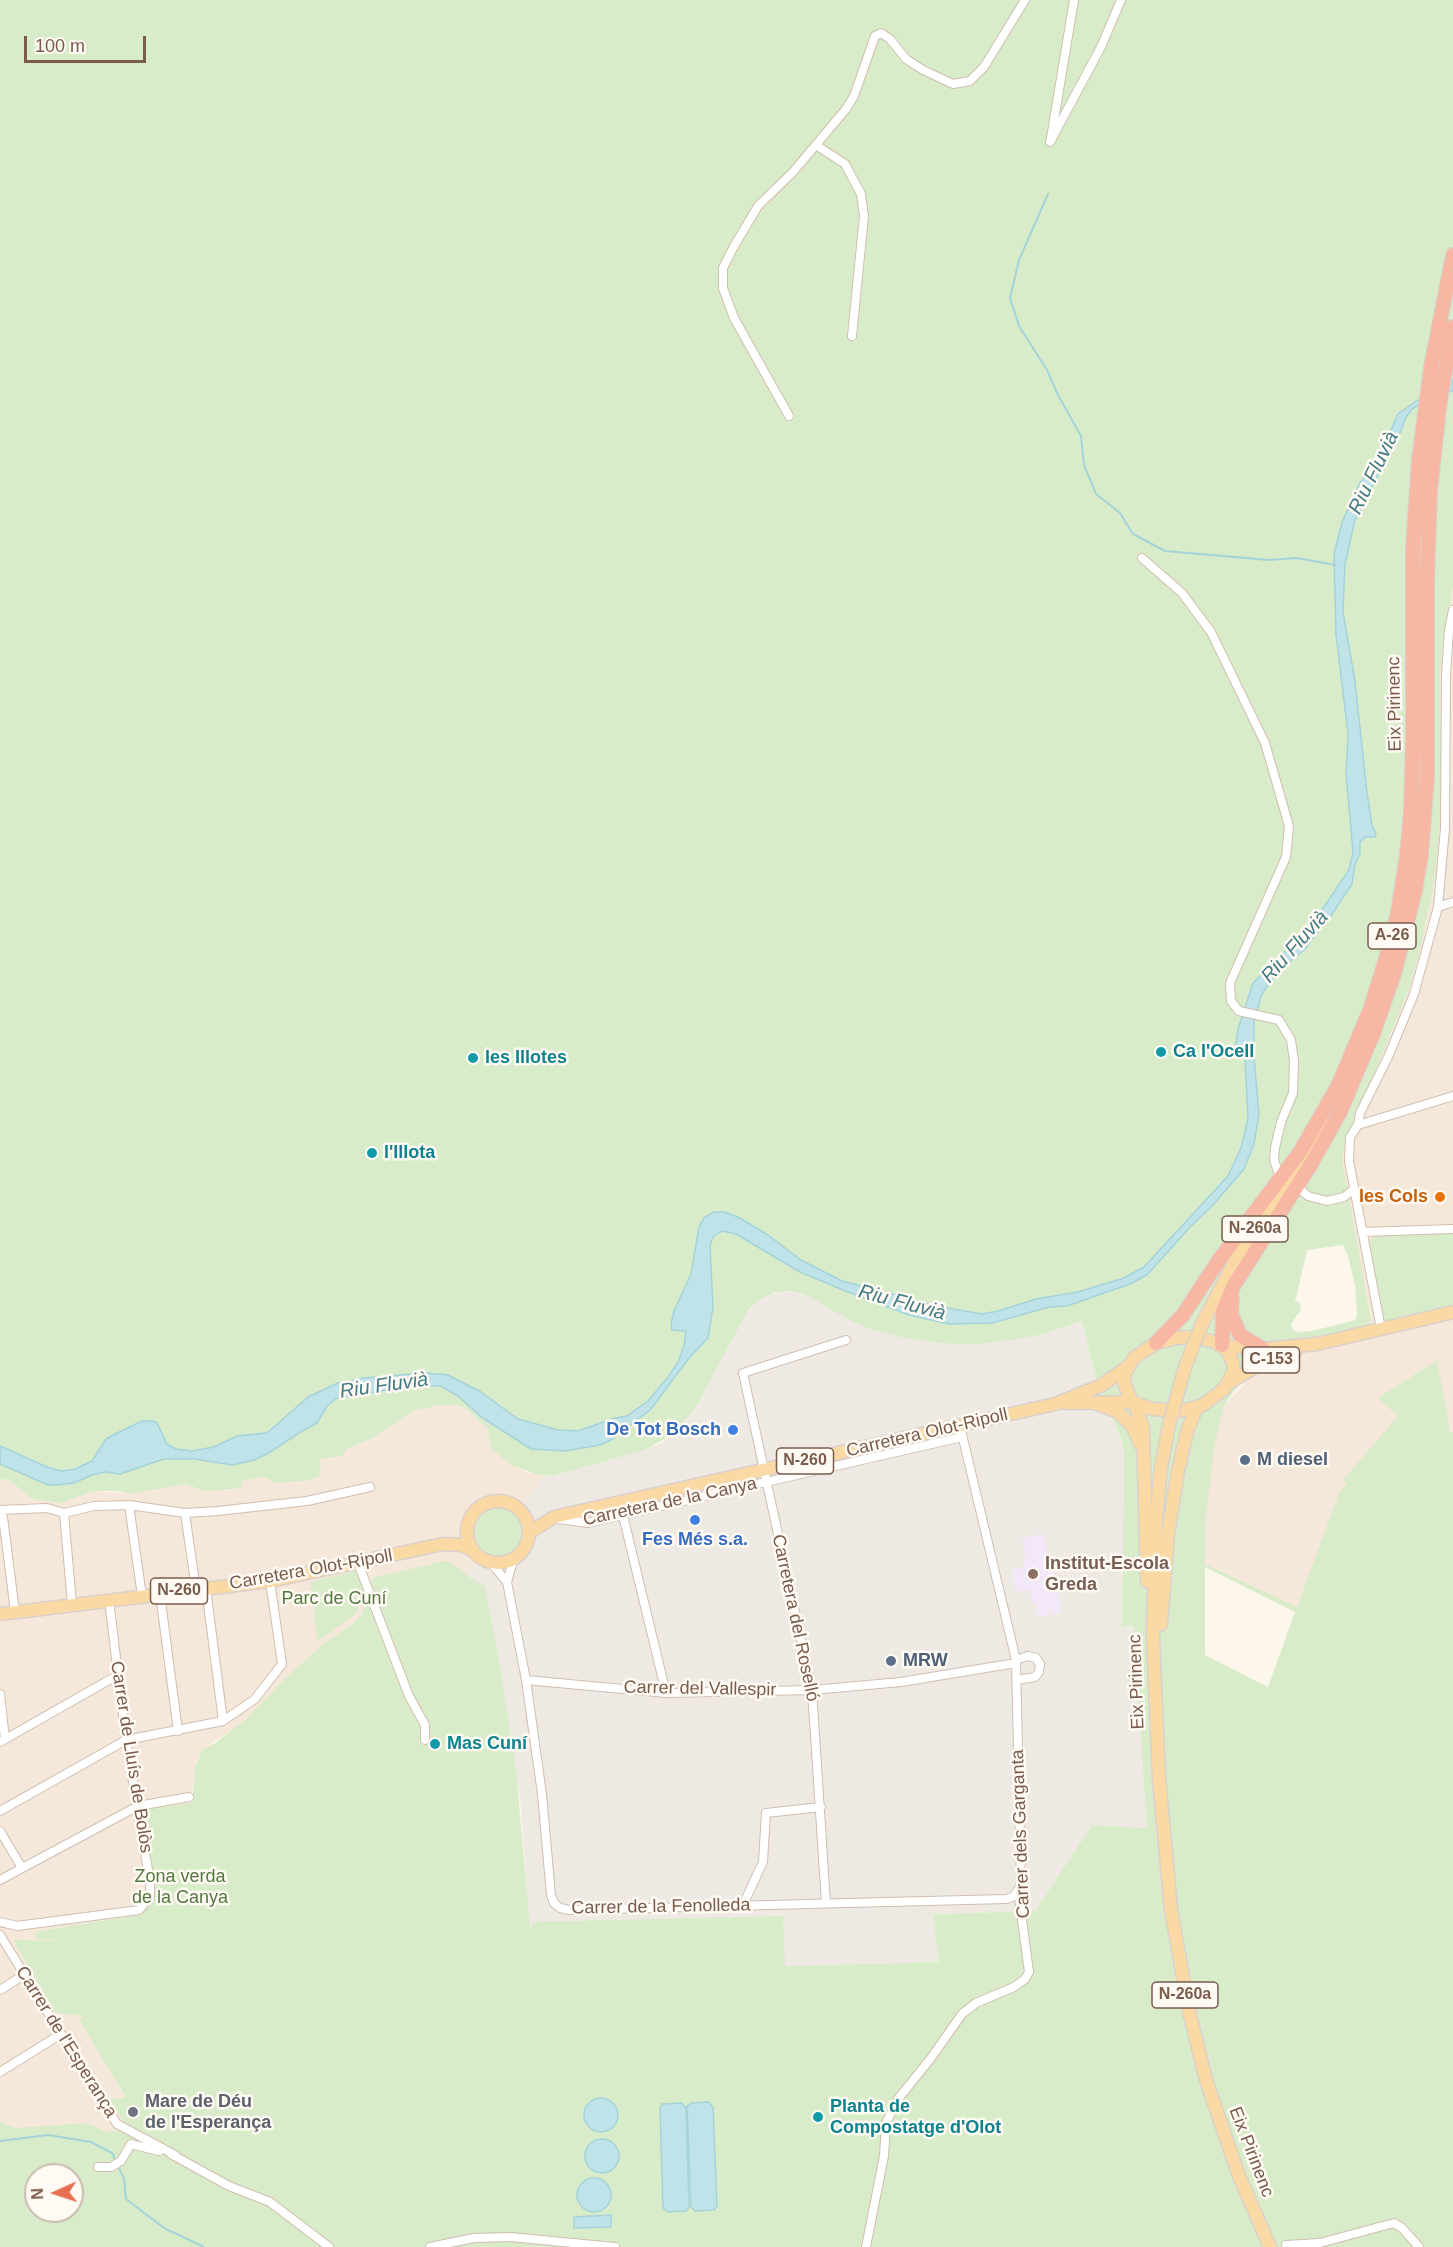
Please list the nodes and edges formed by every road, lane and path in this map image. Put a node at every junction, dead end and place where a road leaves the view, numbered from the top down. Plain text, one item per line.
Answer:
1 (1025, 0) edge
2 (1074, 0) edge
3 (1121, 0) edge
4 (816, 145) junction
5 (1453, 255) edge
6 (1453, 327) edge
7 (852, 336) dead end
8 (789, 416) dead end
9 (1142, 558) dead end
10 (1453, 610) edge
11 (1449, 708) edge
12 (1453, 902) edge
13 (1438, 907) junction
14 (1342, 1090) junction
15 (1453, 1096) edge
16 (1358, 1125) junction
17 (1317, 1140) joint
18 (1278, 1172) dead end
19 (1354, 1189) junction
20 (1302, 1191) dead end
21 (1453, 1229) edge
22 (1362, 1232) junction
23 (1234, 1285) junction
24 (1453, 1312) edge
25 (1381, 1329) junction
26 (846, 1340) dead end
27 (1156, 1342) junction
28 (1317, 1344) junction
29 (1223, 1345) junction
30 (1263, 1349) junction
31 (1129, 1366) junction
32 (1228, 1384) junction
33 (1092, 1402) junction
34 (1134, 1403) junction
35 (1055, 1404) junction
36 (1197, 1408) junction
37 (961, 1432) junction
38 (1144, 1456) junction
39 (764, 1476) junction
40 (370, 1487) dead end
41 (129, 1505) junction
42 (621, 1509) junction
43 (64, 1513) junction
44 (185, 1513) junction
45 (523, 1513) junction
46 (2, 1514) edge
47 (554, 1518) junction
48 (468, 1523) junction
49 (529, 1533) junction
50 (443, 1544) junction
51 (472, 1550) junction
52 (514, 1558) junction
53 (490, 1562) junction
54 (358, 1563) junction
55 (270, 1581) junction
56 (507, 1582) junction
57 (201, 1589) junction
58 (160, 1594) junction
59 (142, 1596) junction
60 (109, 1600) junction
61 (72, 1604) junction
62 (15, 1612) junction
63 (0, 1614) edge
64 (1153, 1637) junction
65 (1016, 1661) junction
66 (118, 1675) junction
67 (526, 1680) junction
68 (1017, 1680) junction
69 (812, 1690) junction
70 (666, 1693) junction
71 (0, 1694) edge
72 (223, 1721) junction
73 (1156, 1730) junction
74 (178, 1731) junction
75 (126, 1740) junction
76 (425, 1740) dead end
77 (3, 1741) edge
78 (189, 1797) dead end
79 (138, 1806) junction
80 (821, 1807) junction
81 (0, 1811) edge
82 (0, 1831) edge
83 (22, 1868) junction
84 (0, 1880) edge
85 (1018, 1890) junction
86 (826, 1903) junction
87 (743, 1905) junction
88 (0, 1922) edge
89 (0, 1935) edge
90 (24, 1975) junction
91 (0, 1990) edge
92 (61, 2034) junction
93 (0, 2072) edge
94 (175, 2155) junction
95 (98, 2167) dead end
96 (1286, 2245) dead end
97 (330, 2247) edge
98 (430, 2247) edge
99 (615, 2247) edge
100 (866, 2247) edge
101 (1270, 2247) edge
102 (1419, 2247) edge

1 - 4 street
2 - 3 street
4 - 7 street
4 - 8 street
5 - 14 highway, Eix Pirinenc / A-26
6 - 14 highway, Eix Pirinenc / A-26
9 - 18 street
10 - 11 street
11 - 13 street
12 - 13 street
13 - 16 street
14 - 17 main road, Eix Pirinenc / A-26
14 - 23 highway
14 - 27 highway, N-260
15 - 16 street
16 - 19 street
17 - 64 main road, Eix Pirinenc / N-260a, bridge
19 - 20 street
19 - 22 street
21 - 22 street
22 - 25 street
23 - 29 highway
23 - 30 highway
24 - 25 main road, C-153
25 - 28 main road, C-153
26 - 39 street, Carretera del Roselló
27 - 29 main road
27 - 31 main road, N-260
28 - 30 main road, C-153
28 - 32 main road, C-153
29 - 30 main road, C-153
29 - 32 main road
31 - 34 main road
31 - 35 main road, Carretera Olot-Ripoll / N-260
32 - 36 main road, N-260
33 - 34 main road, Carretera Olot-Ripoll / N-260
33 - 35 main road, Carretera Olot-Ripoll / N-260
33 - 38 main road, N-260a
34 - 36 main road, N-260
34 - 38 main road, N-260a
35 - 37 main road, Carretera Olot-Ripoll / N-260
36 - 73 main road, N-260a
37 - 39 main road, Carretera Olot-Ripoll / N-260
37 - 65 street, Carrer dels Garganta
38 - 64 main road, N-260a
39 - 42 main road, Carretera Olot-Ripoll / N-260
39 - 69 street, Carretera del Roselló
40 - 44 street
41 - 43 street
41 - 44 street
41 - 59 street
42 - 47 main road, Carretera Olot-Ripoll / N-260
42 - 70 street
43 - 46 street
43 - 61 street
44 - 57 street
45 - 47 main road, Carretera Olot-Ripoll / N-260
45 - 48 main road, N-260
45 - 49 main road
46 - 62 street
47 - 49 main road, Carretera Olot-Ripoll / N-260
48 - 50 main road, Carretera Olot-Ripoll / N-260
48 - 51 main road
49 - 52 main road, N-260
50 - 51 main road, Carretera Olot-Ripoll / N-260
50 - 54 main road, Carretera Olot-Ripoll / N-260
51 - 53 main road, N-260
52 - 53 main road
52 - 56 street
53 - 56 street
54 - 55 main road, Carretera Olot-Ripoll / N-260
54 - 76 street
55 - 57 main road, Carretera Olot-Ripoll / N-260
55 - 72 street
56 - 67 street, Carrer de la Fenolleda
57 - 58 main road, Carretera Olot-Ripoll / N-260
57 - 72 street
58 - 59 main road, Carretera Olot-Ripoll / N-260
58 - 74 street
59 - 60 main road, Carretera Olot-Ripoll / N-260
60 - 61 main road, Carretera Olot-Ripoll / N-260
60 - 66 street, Carrer de Lluís de Bolòs
61 - 62 main road, Carretera Olot-Ripoll / N-260
62 - 63 main road, Carretera Olot-Ripoll / N-260
64 - 73 main road, Eix Pirinenc / N-260a
65 - 68 street, Carrer dels Garganta
65 - 68 street
65 - 69 street, Carrer del Vallespir
66 - 75 street, Carrer de Lluís de Bolòs
66 - 77 street
67 - 70 street, Carrer del Vallespir
67 - 87 street, Carrer de la Fenolleda
68 - 85 street, Carrer dels Garganta
69 - 70 street, Carrer del Vallespir
69 - 80 street, Carretera del Roselló
71 - 77 street
72 - 74 street
73 - 101 main road, Eix Pirinenc / N-260a
74 - 75 street
75 - 79 street, Carrer de Lluís de Bolòs
75 - 81 street
78 - 79 street
79 - 83 street
79 - 88 street, Carrer de Lluís de Bolòs
80 - 86 street, Carretera del Roselló
80 - 87 street
82 - 83 street
83 - 84 street
85 - 86 street, Carrer de la Fenolleda
85 - 100 street, Carrer dels Garganta
86 - 87 street, Carrer de la Fenolleda
89 - 90 street, Carrer de l'Esperança
90 - 91 street
90 - 92 street, Carrer de l'Esperança
92 - 93 street
92 - 94 street, Carrer de l'Esperança
94 - 95 street
94 - 97 street
96 - 102 street
98 - 99 street

